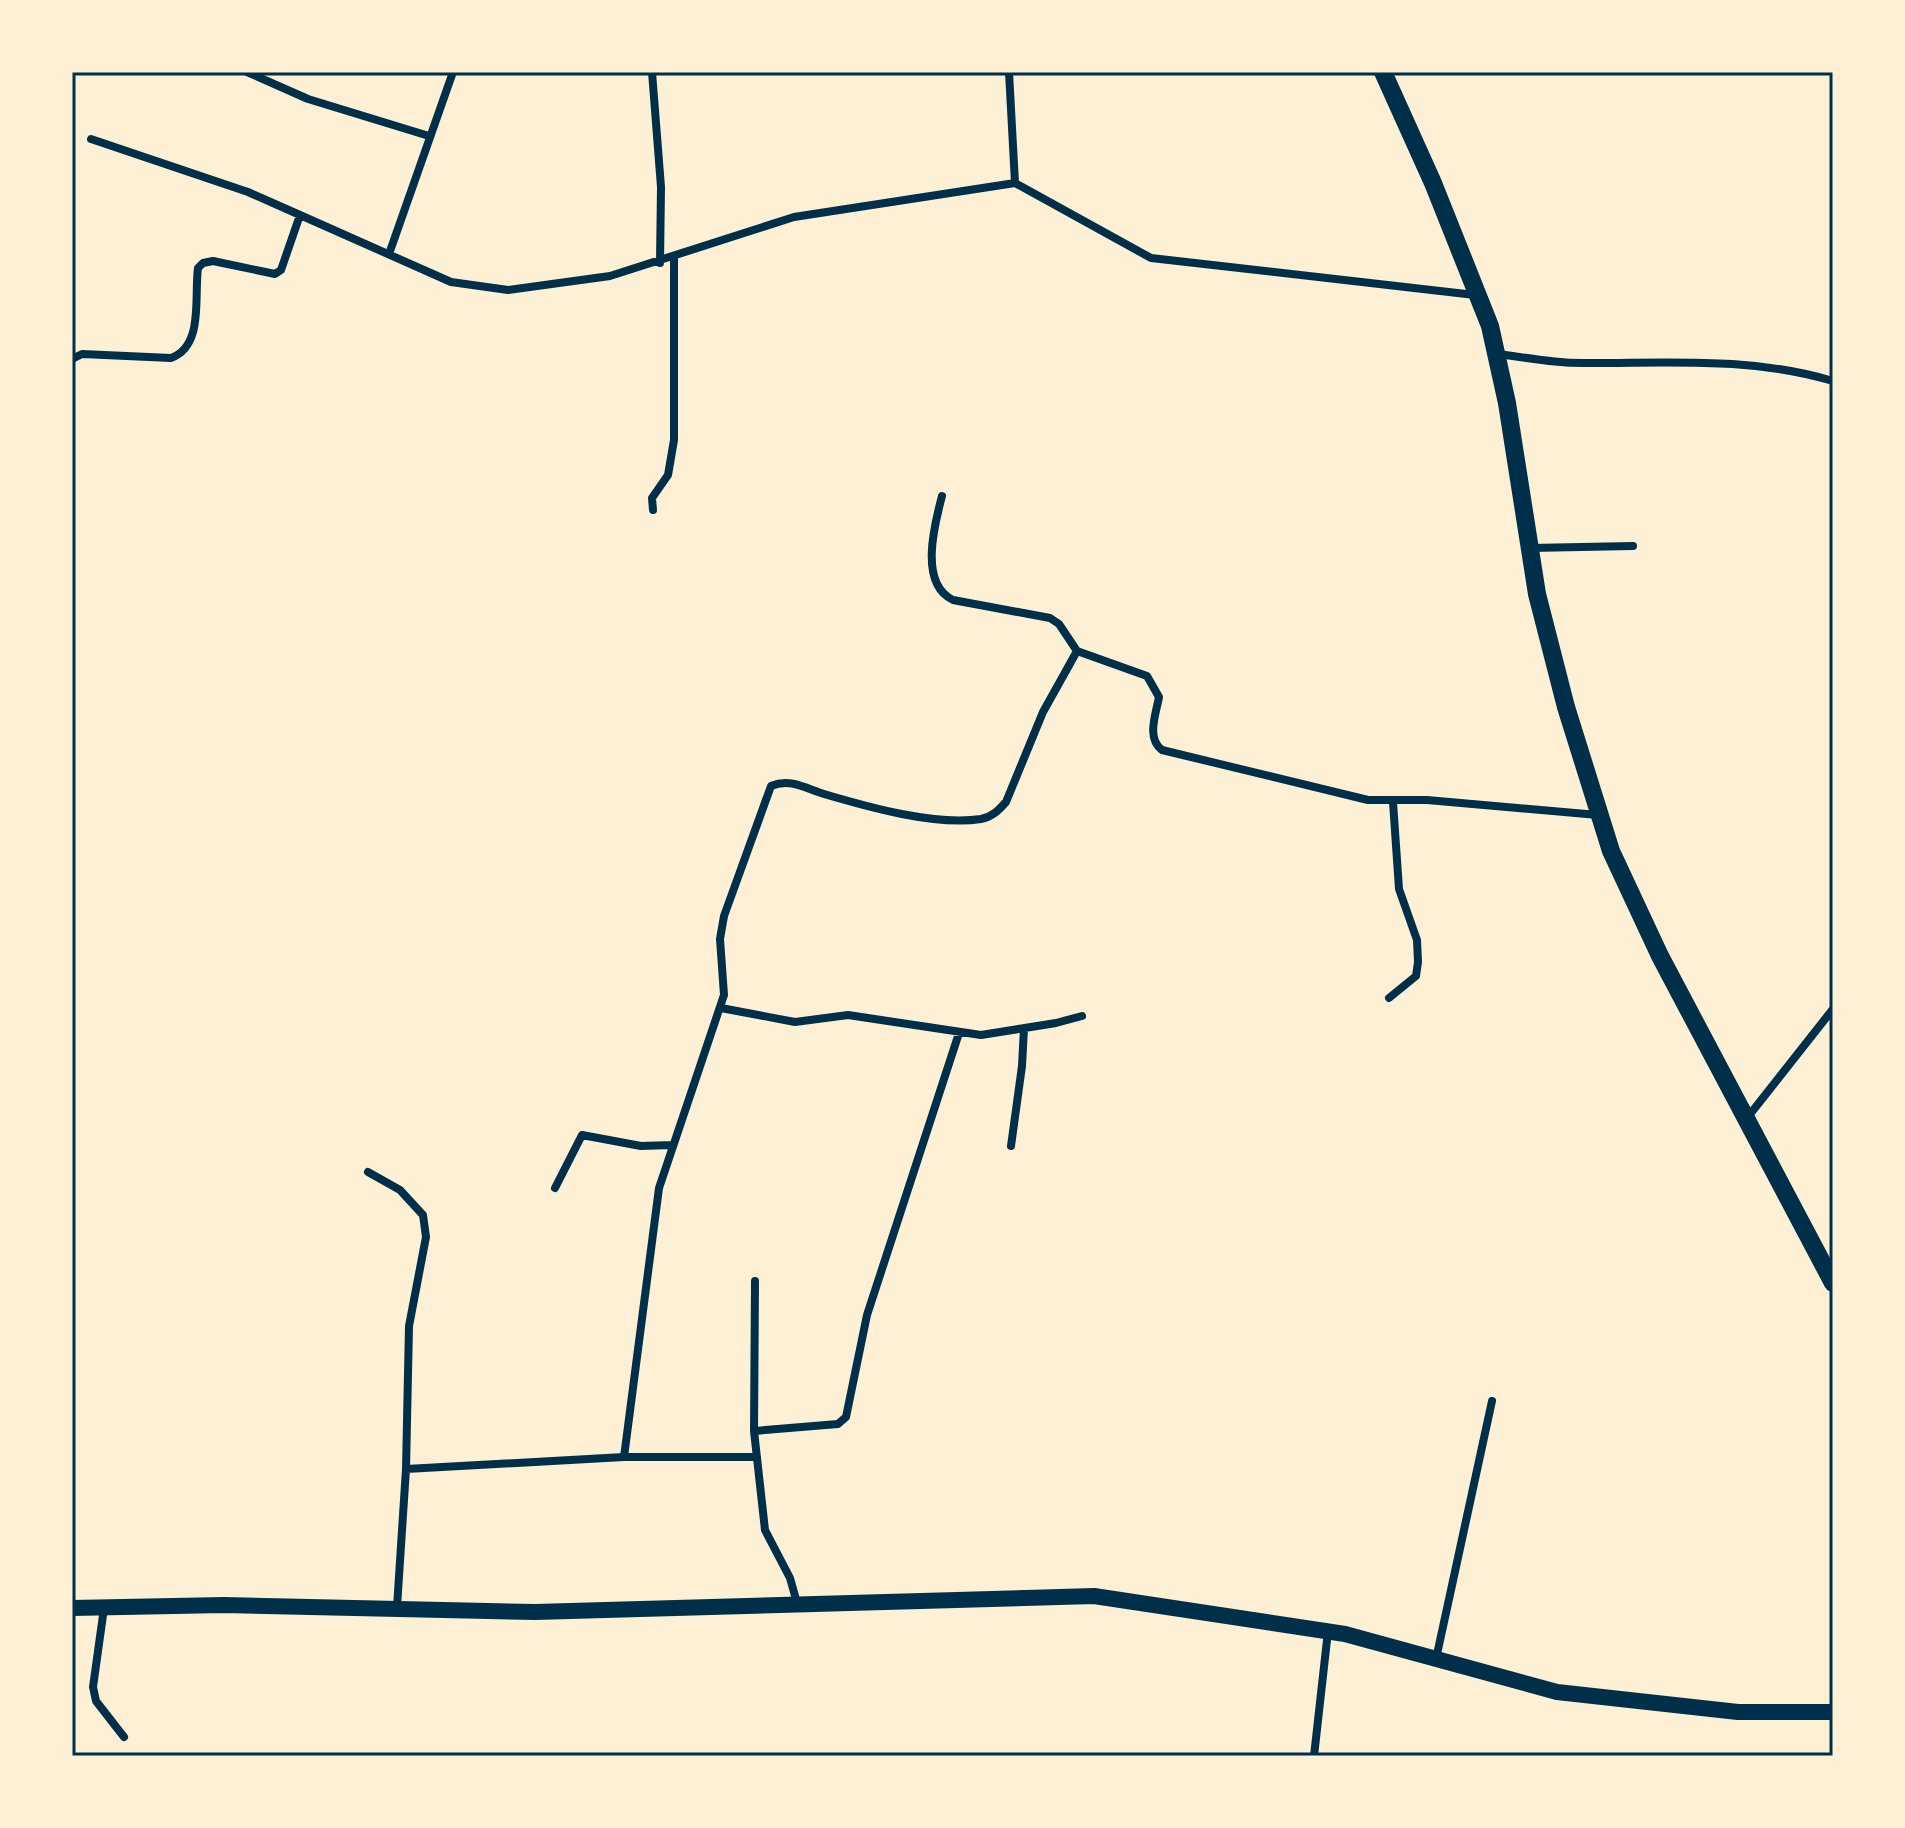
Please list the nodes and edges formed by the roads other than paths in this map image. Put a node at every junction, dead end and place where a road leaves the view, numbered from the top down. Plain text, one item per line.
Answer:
1 (247, 72) edge
2 (453, 72) edge
3 (652, 72) edge
4 (1009, 72) edge
5 (1383, 72) edge
6 (429, 136) junction
7 (91, 139) dead end
8 (1015, 183) junction
9 (300, 215) junction
10 (389, 254) junction
11 (674, 258) junction
12 (660, 263) junction
13 (1478, 295) junction
14 (1497, 354) junction
15 (72, 359) edge
16 (1833, 381) edge
17 (942, 496) dead end
18 (653, 510) dead end
19 (1633, 546) dead end
20 (1529, 548) junction
21 (1077, 651) junction
22 (1393, 802) junction
23 (1599, 816) junction
24 (1389, 998) dead end
25 (721, 1008) junction
26 (1833, 1009) edge
27 (1082, 1016) dead end
28 (1024, 1028) junction
29 (959, 1033) junction
30 (1746, 1119) junction
31 (672, 1145) junction
32 (1011, 1146) dead end
33 (368, 1172) dead end
34 (555, 1188) dead end
35 (755, 1281) dead end
36 (1833, 1283) edge
37 (1492, 1401) dead end
38 (754, 1431) junction
39 (624, 1457) junction
40 (757, 1457) junction
41 (406, 1469) junction
42 (797, 1603) junction
43 (104, 1607) junction
44 (397, 1607) junction
45 (72, 1608) edge
46 (1328, 1631) junction
47 (1436, 1659) junction
48 (1833, 1712) edge
49 (124, 1737) dead end
50 (1314, 1756) edge

1 - 6 street
2 - 6 street
3 - 12 street
4 - 8 street
5 - 13 main road
6 - 10 street
7 - 9 street
8 - 11 street
8 - 13 street
9 - 10 street
9 - 15 street
10 - 12 street
11 - 12 street
11 - 18 street
13 - 14 main road
14 - 16 street
14 - 20 main road
17 - 21 street
19 - 20 street
20 - 23 main road
21 - 22 street
21 - 25 street
22 - 23 street
22 - 24 street
23 - 30 main road
25 - 29 street
25 - 31 street
26 - 30 street
27 - 28 street
28 - 29 street
28 - 32 street
29 - 38 street
30 - 36 main road
31 - 34 street
31 - 39 street
33 - 41 street
35 - 38 street
37 - 47 street
38 - 40 street
39 - 40 street
39 - 41 street
40 - 42 street
41 - 44 street
42 - 44 main road
42 - 46 main road
43 - 44 main road
43 - 45 main road
43 - 49 street
46 - 47 main road
46 - 50 street
47 - 48 main road

